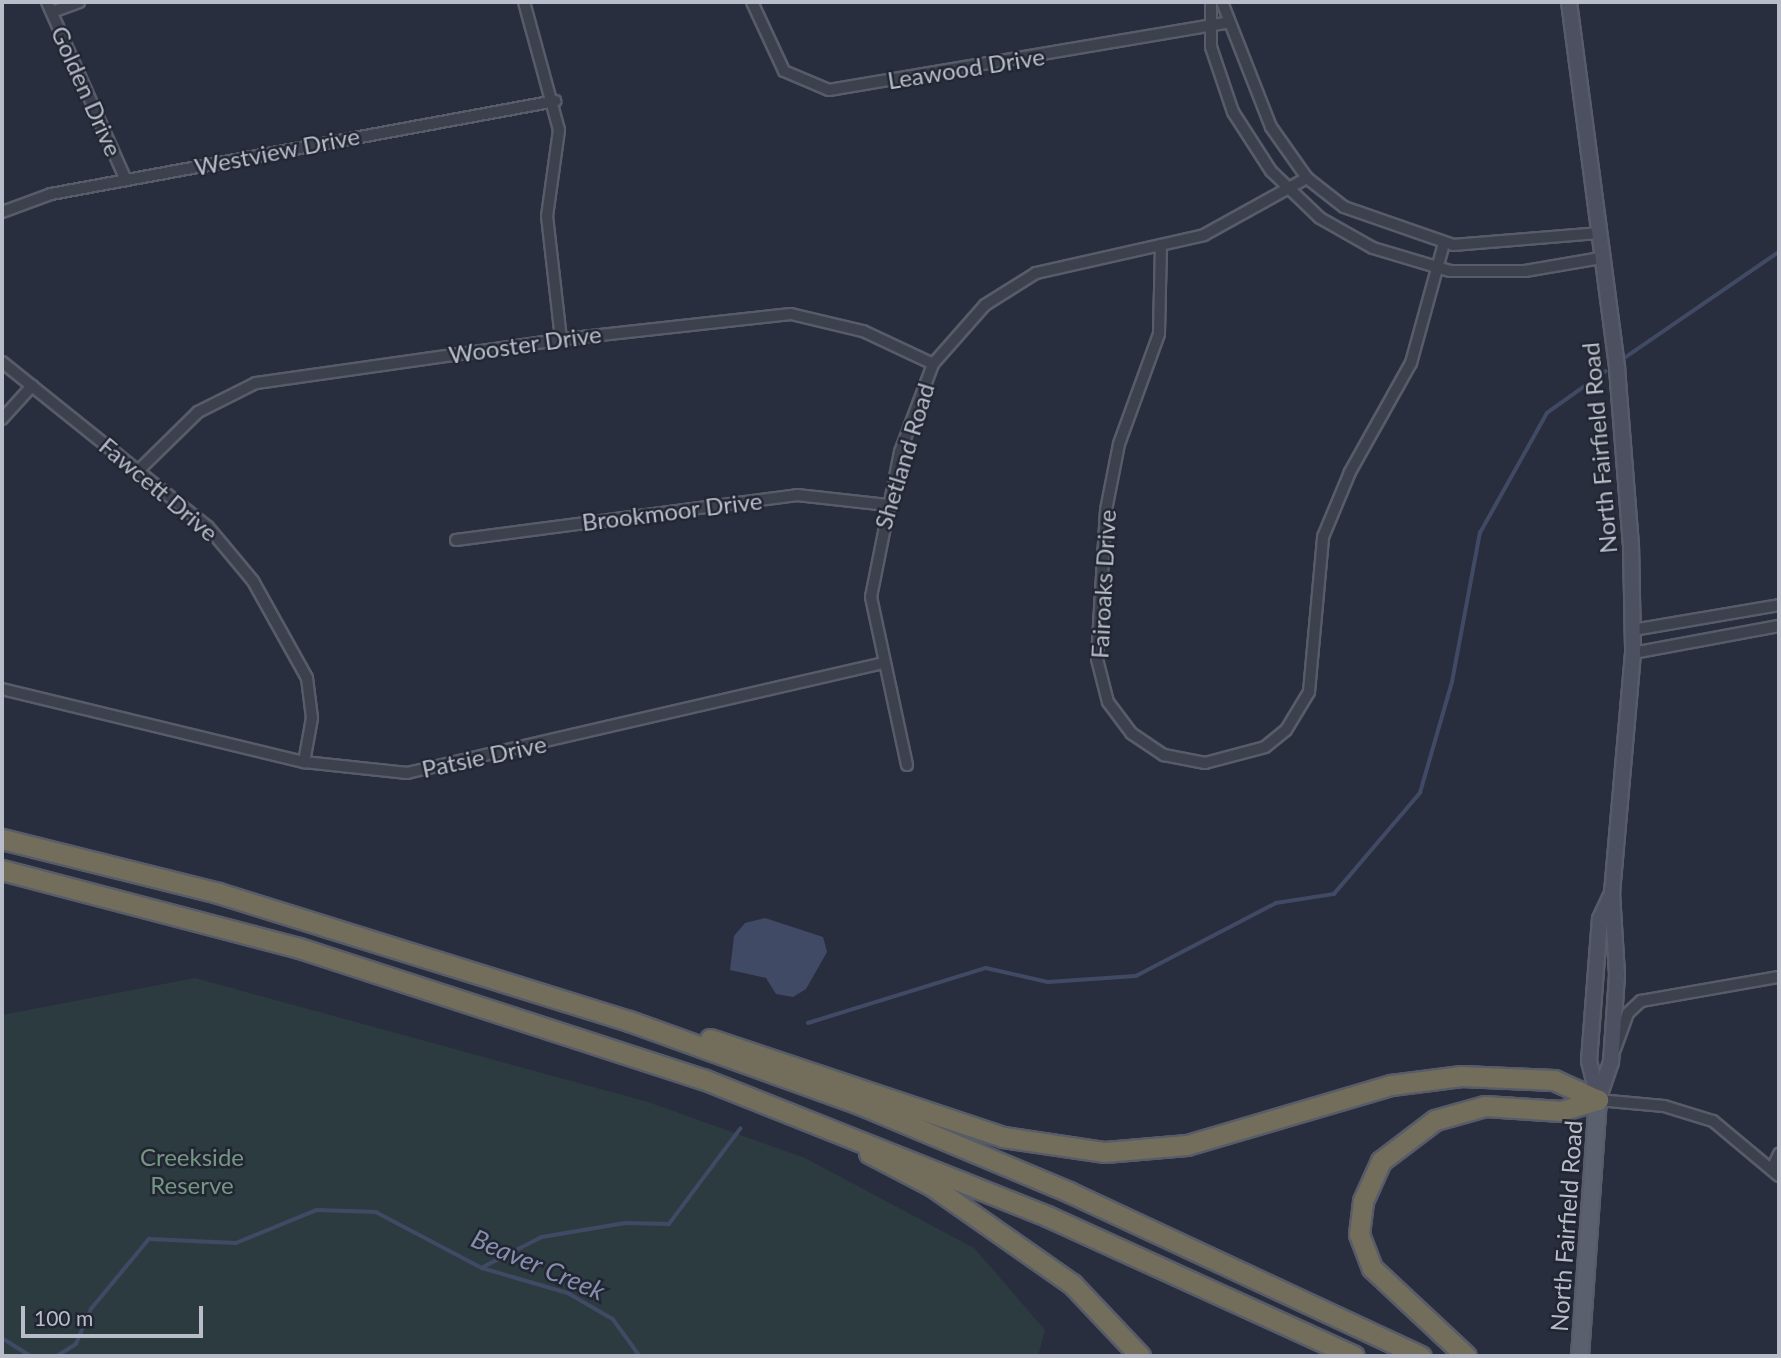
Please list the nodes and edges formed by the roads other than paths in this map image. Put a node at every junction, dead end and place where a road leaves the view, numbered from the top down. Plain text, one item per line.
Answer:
1 (79, 2) edge
2 (524, 2) edge
3 (752, 2) edge
4 (1211, 2) edge
5 (1222, 2) edge
6 (1569, 2) edge
7 (49, 7) edge
8 (1229, 22) junction
9 (1212, 26) junction
10 (555, 102) junction
11 (1307, 178) junction
12 (126, 180) junction
13 (1286, 190) junction
14 (2, 212) edge
15 (1598, 233) junction
16 (1444, 243) junction
17 (1161, 246) junction
18 (1601, 258) junction
19 (1437, 268) junction
20 (561, 339) junction
21 (2, 362) edge
22 (933, 364) junction
23 (32, 386) junction
24 (2, 419) edge
25 (139, 470) junction
26 (887, 505) junction
27 (456, 540) dead end
28 (1779, 606) edge
29 (1779, 626) edge
30 (1633, 630) junction
31 (1633, 653) junction
32 (883, 663) junction
33 (2, 689) edge
34 (303, 762) junction
35 (907, 765) dead end
36 (2, 839) edge
37 (2, 870) edge
38 (1612, 892) junction
39 (1779, 977) edge
40 (629, 1021) junction
41 (1611, 1062) junction
42 (1598, 1100) junction
43 (777, 1106) junction
44 (1779, 1154) edge
45 (1776, 1172) edge
46 (1140, 1356) edge
47 (1354, 1356) edge
48 (1422, 1356) edge
49 (1466, 1356) edge
50 (1580, 1356) edge

1 - 7 street
2 - 10 street
3 - 9 street, Leawood Drive
4 - 9 street
5 - 8 street
6 - 15 main road, North Fairfield Road
7 - 12 street, Golden Drive
8 - 9 street, Leawood Drive
8 - 11 street
9 - 13 street
10 - 12 street, Westview Drive
10 - 20 street
11 - 13 street, Shetland Road
11 - 16 street
12 - 14 street, Westview Drive
13 - 17 street, Shetland Road
13 - 19 street
15 - 16 street
15 - 18 main road, North Fairfield Road
16 - 19 street, Fairoaks Drive
17 - 19 street, Fairoaks Drive
17 - 22 street, Shetland Road
18 - 19 street
18 - 30 main road, North Fairfield Road
20 - 22 street, Wooster Drive
20 - 25 street, Wooster Drive
21 - 23 street, Fawcett Drive
22 - 26 street, Shetland Road
23 - 24 street
23 - 25 street, Fawcett Drive
25 - 34 street, Fawcett Drive
26 - 27 street, Brookmoor Drive
26 - 32 street, Shetland Road
28 - 30 street
29 - 31 street
30 - 31 main road, North Fairfield Road
31 - 38 main road, North Fairfield Road
32 - 34 street, Patsie Drive
32 - 35 street, Shetland Road
33 - 34 street, Patsie Drive
36 - 40 highway
37 - 43 highway
38 - 41 main road, North Fairfield Road
38 - 42 main road, North Fairfield Road
39 - 41 street
40 - 42 highway
40 - 48 highway
41 - 42 main road, North Fairfield Road
42 - 45 street
42 - 49 highway
42 - 50 main road, North Fairfield Road
43 - 46 highway
43 - 47 highway
44 - 45 street

